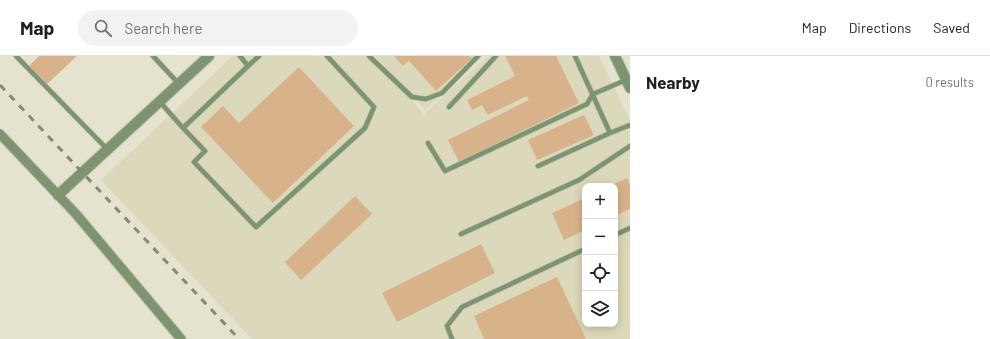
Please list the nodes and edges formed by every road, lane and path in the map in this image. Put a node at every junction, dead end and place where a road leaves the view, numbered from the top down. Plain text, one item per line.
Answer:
1 (16, 56) edge
2 (153, 56) edge
3 (209, 56) edge
4 (240, 56) edge
5 (259, 56) edge
6 (327, 56) edge
7 (369, 56) edge
8 (478, 56) edge
9 (496, 56) edge
10 (575, 56) edge
11 (614, 56) edge
12 (248, 66) junction
13 (179, 84) junction
14 (628, 84) edge
15 (593, 94) junction
16 (160, 102) junction
17 (449, 106) dead end
18 (630, 125) edge
19 (183, 128) junction
20 (610, 133) junction
21 (0, 134) edge
22 (428, 143) dead end
23 (630, 146) edge
24 (108, 150) junction
25 (630, 150) edge
26 (538, 166) dead end
27 (58, 196) junction
28 (630, 228) edge
29 (461, 234) dead end
30 (618, 234) edge
31 (582, 250) edge
32 (181, 339) edge
33 (452, 339) edge

1 - 24 lane
2 - 13 lane
3 - 13 street
4 - 12 lane
5 - 12 lane
6 - 19 lane
7 - 8 lane
9 - 17 lane
10 - 15 lane
11 - 14 street
12 - 19 lane
13 - 16 street
14 - 15 lane
15 - 20 lane
15 - 22 lane
16 - 19 lane
16 - 24 street
18 - 20 lane
20 - 26 lane
21 - 27 street
23 - 25 lane
23 - 29 lane
24 - 27 street
27 - 32 street
28 - 30 lane
31 - 33 lane

